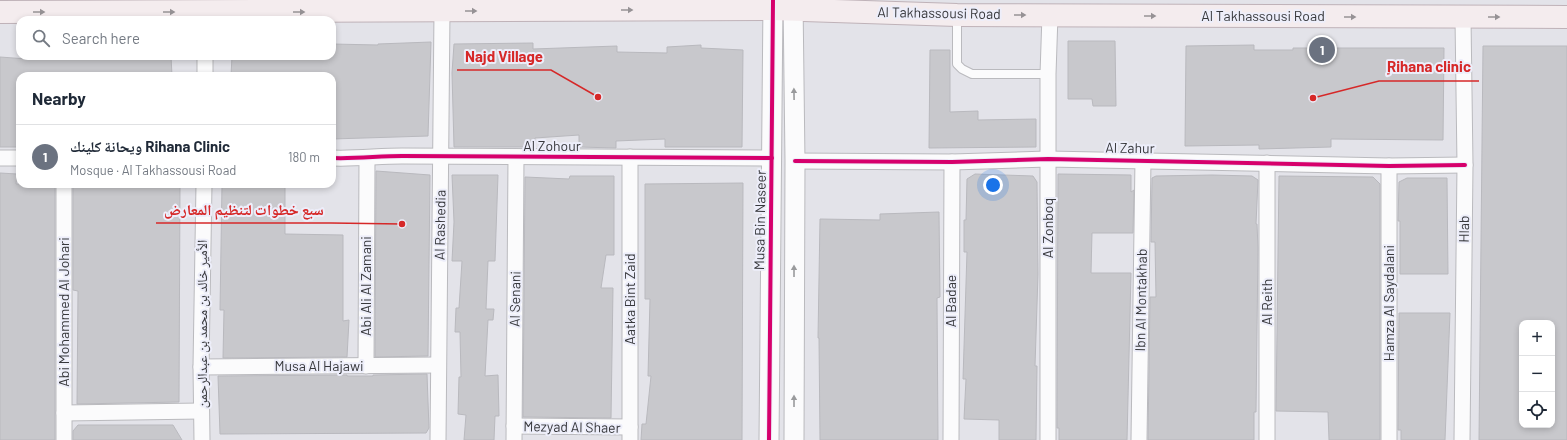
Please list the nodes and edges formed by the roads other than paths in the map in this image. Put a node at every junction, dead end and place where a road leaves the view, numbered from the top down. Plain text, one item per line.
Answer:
1 (745, 0) edge
2 (829, 0) edge
3 (783, 4) edge
4 (721, 9) junction
5 (442, 11) junction
6 (854, 11) junction
7 (0, 12) edge
8 (957, 15) junction
9 (1050, 15) junction
10 (206, 16) edge
11 (1567, 17) edge
12 (1463, 18) junction
13 (773, 37) junction
14 (793, 38) junction
15 (205, 60) edge
16 (205, 72) edge
17 (1048, 74) junction
18 (441, 156) junction
19 (516, 157) junction
20 (630, 157) junction
21 (0, 158) edge
22 (16, 158) edge
23 (336, 158) edge
24 (772, 158) junction
25 (367, 159) junction
26 (1048, 159) junction
27 (1143, 159) junction
28 (795, 161) junction
29 (952, 162) junction
30 (1267, 163) junction
31 (1465, 165) junction
32 (1389, 166) junction
33 (64, 188) edge
34 (204, 188) edge
35 (437, 365) junction
36 (366, 366) junction
37 (201, 367) junction
38 (201, 411) junction
39 (64, 413) junction
40 (514, 433) edge
41 (630, 434) edge
42 (64, 440) edge
43 (202, 440) edge
44 (438, 440) edge
45 (769, 440) edge
46 (794, 440) edge
47 (951, 440) edge
48 (1048, 440) edge
49 (1139, 440) edge
50 (1267, 440) edge
51 (1389, 440) edge
52 (1462, 440) edge

1 - 4 main road
2 - 6 main road
3 - 4 main road, Al Takhassousi Road
3 - 6 main road, Al Takhassousi Road
3 - 13 street, Musa Bin Naseer
3 - 14 street
5 -> 4 main road, Al Takhassousi Road
10 -> 5 main road, Al Takhassousi Road
5 - 18 street, Al Rashedia
6 - 8 main road, Al Takhassousi Road
7 -> 10 main road, Al Takhassousi Road
8 -> 9 main road, Al Takhassousi Road
8 - 17 lane
9 -> 12 main road, Al Takhassousi Road
9 - 17 street, Al Zonboq
12 -> 11 main road, Al Takhassousi Road
12 - 31 street, Hlab
13 - 14 street
13 - 24 street, Musa Bin Naseer
28 -> 14 street
15 - 16 street
17 - 26 street, Al Zonboq
18 - 19 street, Al Zohour
18 - 25 street, Al Zohour
18 - 35 street, Al Rashedia
19 - 20 street, Al Zohour
19 - 40 street, Al Senani
20 - 24 street, Al Zohour
20 - 41 street, Aatka Bint Zaid
21 - 22 street
23 - 25 street, Al Zohour
24 - 45 street, Musa Bin Naseer
25 - 36 street, Abi Ali Al Zamani
26 - 27 street, Al Zahur
26 - 29 street, Al Zahur
26 - 48 street, Al Zonboq
27 - 30 street, Al Zahur
27 - 49 street, Ibn Al Montakhab
28 - 29 street, Al Zahur
46 -> 28 street
29 - 47 street, Al Badae
30 - 32 street, Al Zahur
30 - 50 street, Al Reith
31 - 32 street, Al Zahur
31 - 52 street, Hlab
32 - 51 street, Hamza Al Saydalani
33 - 39 street, Abi Mohammed Al Johari
34 - 37 street, الأمير خالد بن محمد بن عبدالرحمن
35 - 36 street, Musa Al Hajawi
35 - 44 street, Al Rashedia
36 - 37 street, Musa Al Hajawi
37 - 38 street, الأمير خالد بن محمد بن عبدالرحمن
38 - 39 street
38 - 43 street, الأمير خالد بن محمد بن عبدالرحمن
39 - 42 street, Abi Mohammed Al Johari
40 - 41 street, Mezyad Al Shaer

